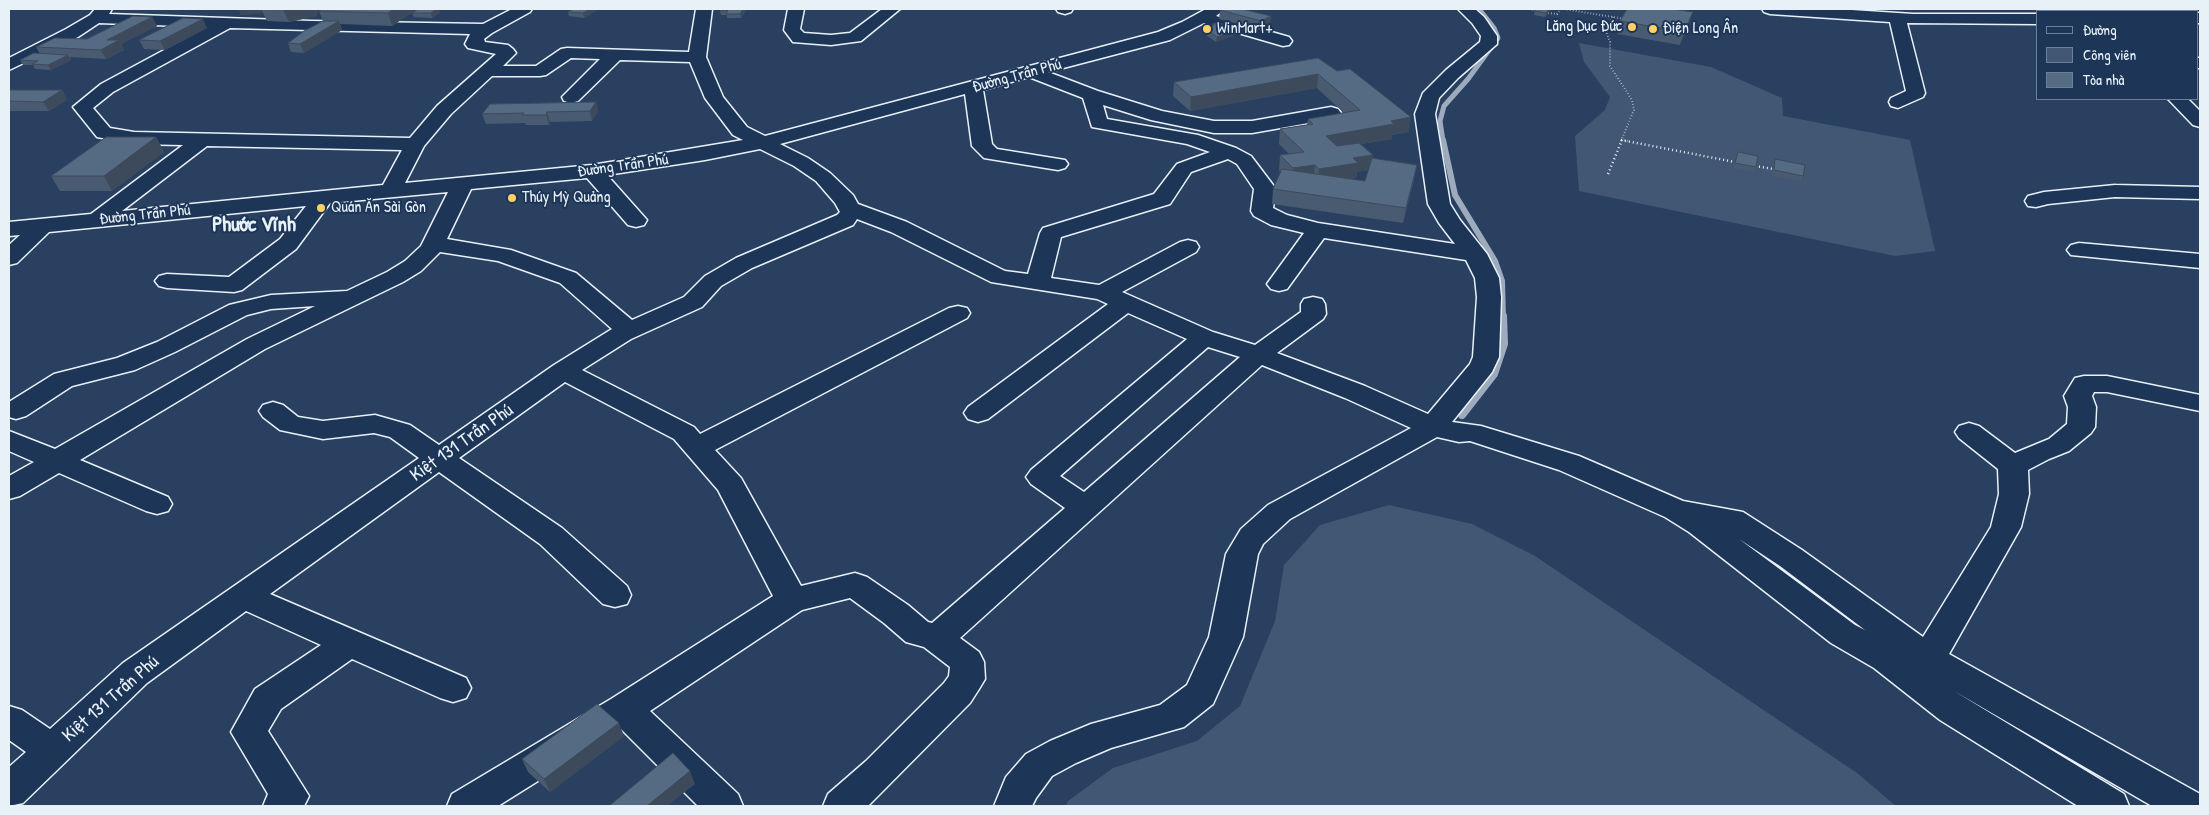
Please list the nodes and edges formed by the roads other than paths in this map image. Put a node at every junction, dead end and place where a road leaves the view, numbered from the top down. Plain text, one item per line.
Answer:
1 (203, 9) edge
2 (341, 9) edge
3 (524, 9) edge
4 (704, 9) edge
5 (796, 9) edge
6 (892, 9) edge
7 (1466, 9) edge
8 (1770, 9) edge
9 (1954, 9) edge
10 (1844, 12) edge
11 (100, 13) edge
12 (1210, 13) edge
13 (1897, 18) junction
14 (1967, 19) junction
15 (2036, 19) edge
16 (190, 22) junction
17 (227, 23) junction
18 (311, 26) junction
19 (486, 29) junction
20 (1283, 40) dead end
21 (9, 48) edge
22 (43, 48) junction
23 (614, 55) junction
24 (697, 57) junction
25 (9, 65) edge
26 (490, 71) junction
27 (1031, 72) junction
28 (973, 87) junction
29 (1091, 95) junction
30 (571, 98) dead end
31 (2178, 100) edge
32 (1898, 102) dead end
33 (1331, 114) edge
34 (2200, 121) edge
35 (202, 140) junction
36 (760, 143) junction
37 (415, 144) junction
38 (1229, 152) junction
39 (1058, 164) dead end
40 (592, 171) junction
41 (463, 183) junction
42 (391, 190) junction
43 (2200, 193) edge
44 (324, 197) junction
45 (2036, 201) dead end
46 (851, 209) junction
47 (97, 220) junction
48 (636, 220) dead end
49 (42, 226) junction
50 (9, 229) edge
51 (1318, 230) junction
52 (434, 244) junction
53 (1188, 247) dead end
54 (2079, 250) dead end
55 (1475, 254) junction
56 (9, 258) edge
57 (2200, 261) edge
58 (168, 281) dead end
59 (1038, 283) junction
60 (1278, 284) dead end
61 (356, 296) junction
62 (1114, 298) junction
63 (1313, 304) dead end
64 (958, 312) dead end
65 (629, 331) junction
66 (1204, 338) junction
67 (1258, 355) junction
68 (564, 371) junction
69 (2200, 403) edge
70 (12, 408) edge
71 (273, 411) dead end
72 (978, 413) dead end
73 (1438, 427) junction
74 (1969, 432) dead end
75 (9, 439) edge
76 (697, 446) junction
77 (440, 459) junction
78 (57, 461) junction
79 (2012, 466) junction
80 (9, 489) edge
81 (157, 504) dead end
82 (1084, 507) junction
83 (1676, 510) junction
84 (616, 595) dead end
85 (245, 597) junction
86 (792, 600) junction
87 (934, 636) junction
88 (349, 643) junction
89 (1928, 659) junction
90 (453, 688) dead end
91 (624, 709) junction
92 (9, 721) edge
93 (52, 750) junction
94 (9, 791) edge
95 (282, 806) edge
96 (466, 806) edge
97 (724, 806) edge
98 (842, 806) edge
99 (1013, 806) edge
100 (2110, 806) edge
101 (2186, 806) edge

1 - 16 street
2 - 18 street
3 - 19 street
4 - 24 street
5 - 6 street
7 - 55 street
8 - 10 street
9 - 14 street
10 - 13 street
11 - 16 street
11 - 22 street
12 - 20 street
12 - 27 street, Đường Trần Phú
13 - 14 street
13 - 32 street
14 - 15 street
16 - 17 street
17 - 18 street
17 - 35 street
18 - 19 street
19 - 26 street
21 - 22 street
22 - 25 street
23 - 24 street
23 - 26 street
23 - 30 street
24 - 36 street
26 - 37 street
27 - 28 street, Đường Trần Phú
27 - 29 street
28 - 36 street, Đường Trần Phú
28 - 39 street
29 - 33 street
29 - 38 street
31 - 34 street
35 - 37 street
35 - 47 street
36 - 40 street, Đường Trần Phú
36 - 46 street
37 - 42 street
38 - 51 street
38 - 59 street
40 - 41 street, Đường Trần Phú
40 - 48 street
41 - 42 street, Đường Trần Phú
41 - 52 street
42 - 44 street, Đường Trần Phú
43 - 45 street
44 - 47 street, Đường Trần Phú
44 - 58 street
46 - 59 street
46 - 65 street, Kiệt 131 Trần Phú
47 - 49 street, Đường Trần Phú
49 - 50 street, Đường Trần Phú
49 - 56 street
51 - 55 street
51 - 60 street
52 - 61 street
52 - 65 street
53 - 62 street
54 - 57 street
55 - 73 street
59 - 62 street
61 - 70 street
61 - 78 street
62 - 66 street
62 - 72 street
63 - 67 street
64 - 76 street
65 - 68 street, Kiệt 131 Trần Phú
66 - 67 street
66 - 82 street
67 - 73 street
67 - 82 street
68 - 76 street
68 - 77 street, Kiệt 131 Trần Phú
69 - 79 street
70 - 75 street
71 - 77 street
73 - 83 street
73 - 99 street
74 - 79 street
75 - 78 street
76 - 86 street
77 - 84 street
77 - 85 street, Kiệt 131 Trần Phú
78 - 80 street
78 - 81 street
79 - 89 street
82 - 87 street
83 - 89 street
83 - 100 street
85 - 88 street
85 - 93 street, Kiệt 131 Trần Phú
86 - 87 street
86 - 91 street
87 - 98 street
88 - 90 street
88 - 95 street
89 - 101 street
91 - 96 street
91 - 97 street
92 - 93 street
93 - 94 street, Kiệt 131 Trần Phú

